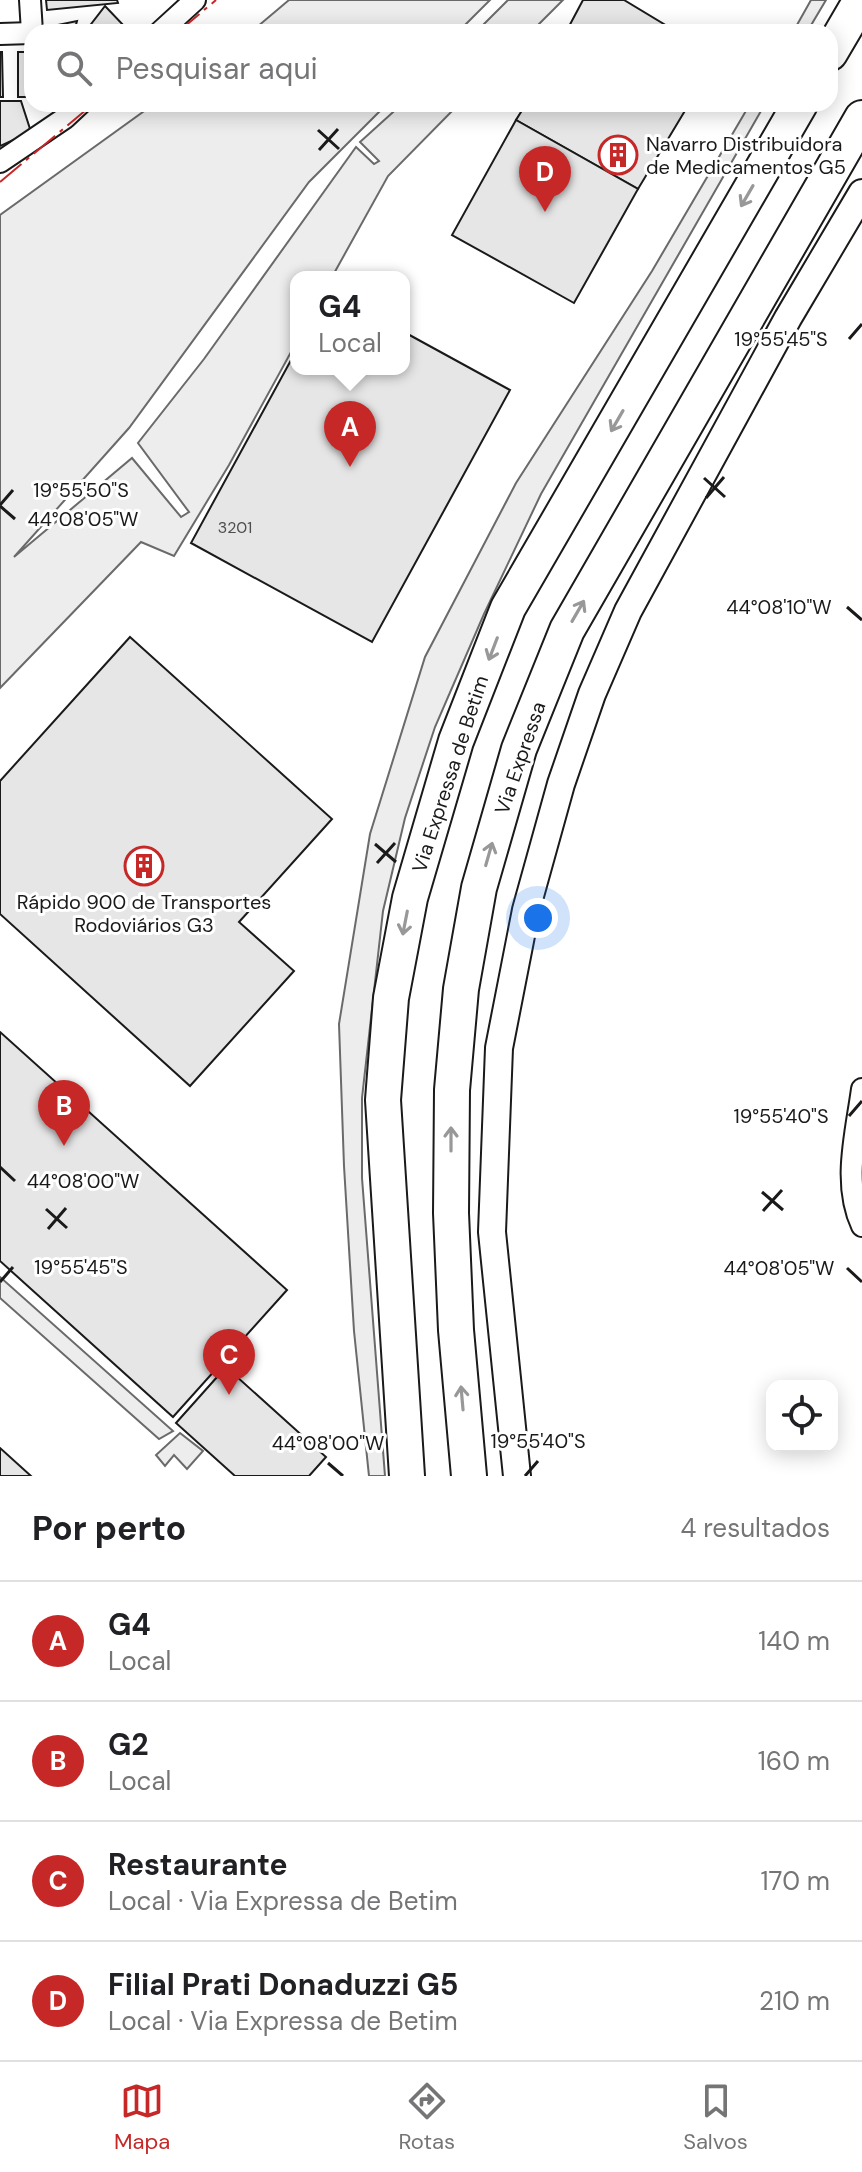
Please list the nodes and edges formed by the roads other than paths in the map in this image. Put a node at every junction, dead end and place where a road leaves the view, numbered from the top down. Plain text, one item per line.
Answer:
1 (30, 0) edge
2 (195, 0) edge
3 (861, 0) edge
4 (31, 24) edge
5 (169, 24) edge
6 (24, 33) edge
7 (0, 34) edge
8 (838, 39) edge
9 (71, 112) edge
10 (795, 112) edge
11 (862, 118) edge
12 (0, 162) edge
13 (862, 193) edge
14 (862, 1089) edge
15 (862, 1226) edge
16 (407, 1476) edge
17 (469, 1476) edge
18 (517, 1476) edge

1 - 4 street
2 - 5 street
3 - 8 highway
6 - 7 street
9 - 12 street
10 -> 16 highway, Via Expressa de Betim
17 -> 11 highway, Via Expressa
13 - 18 street
14 - 15 street

